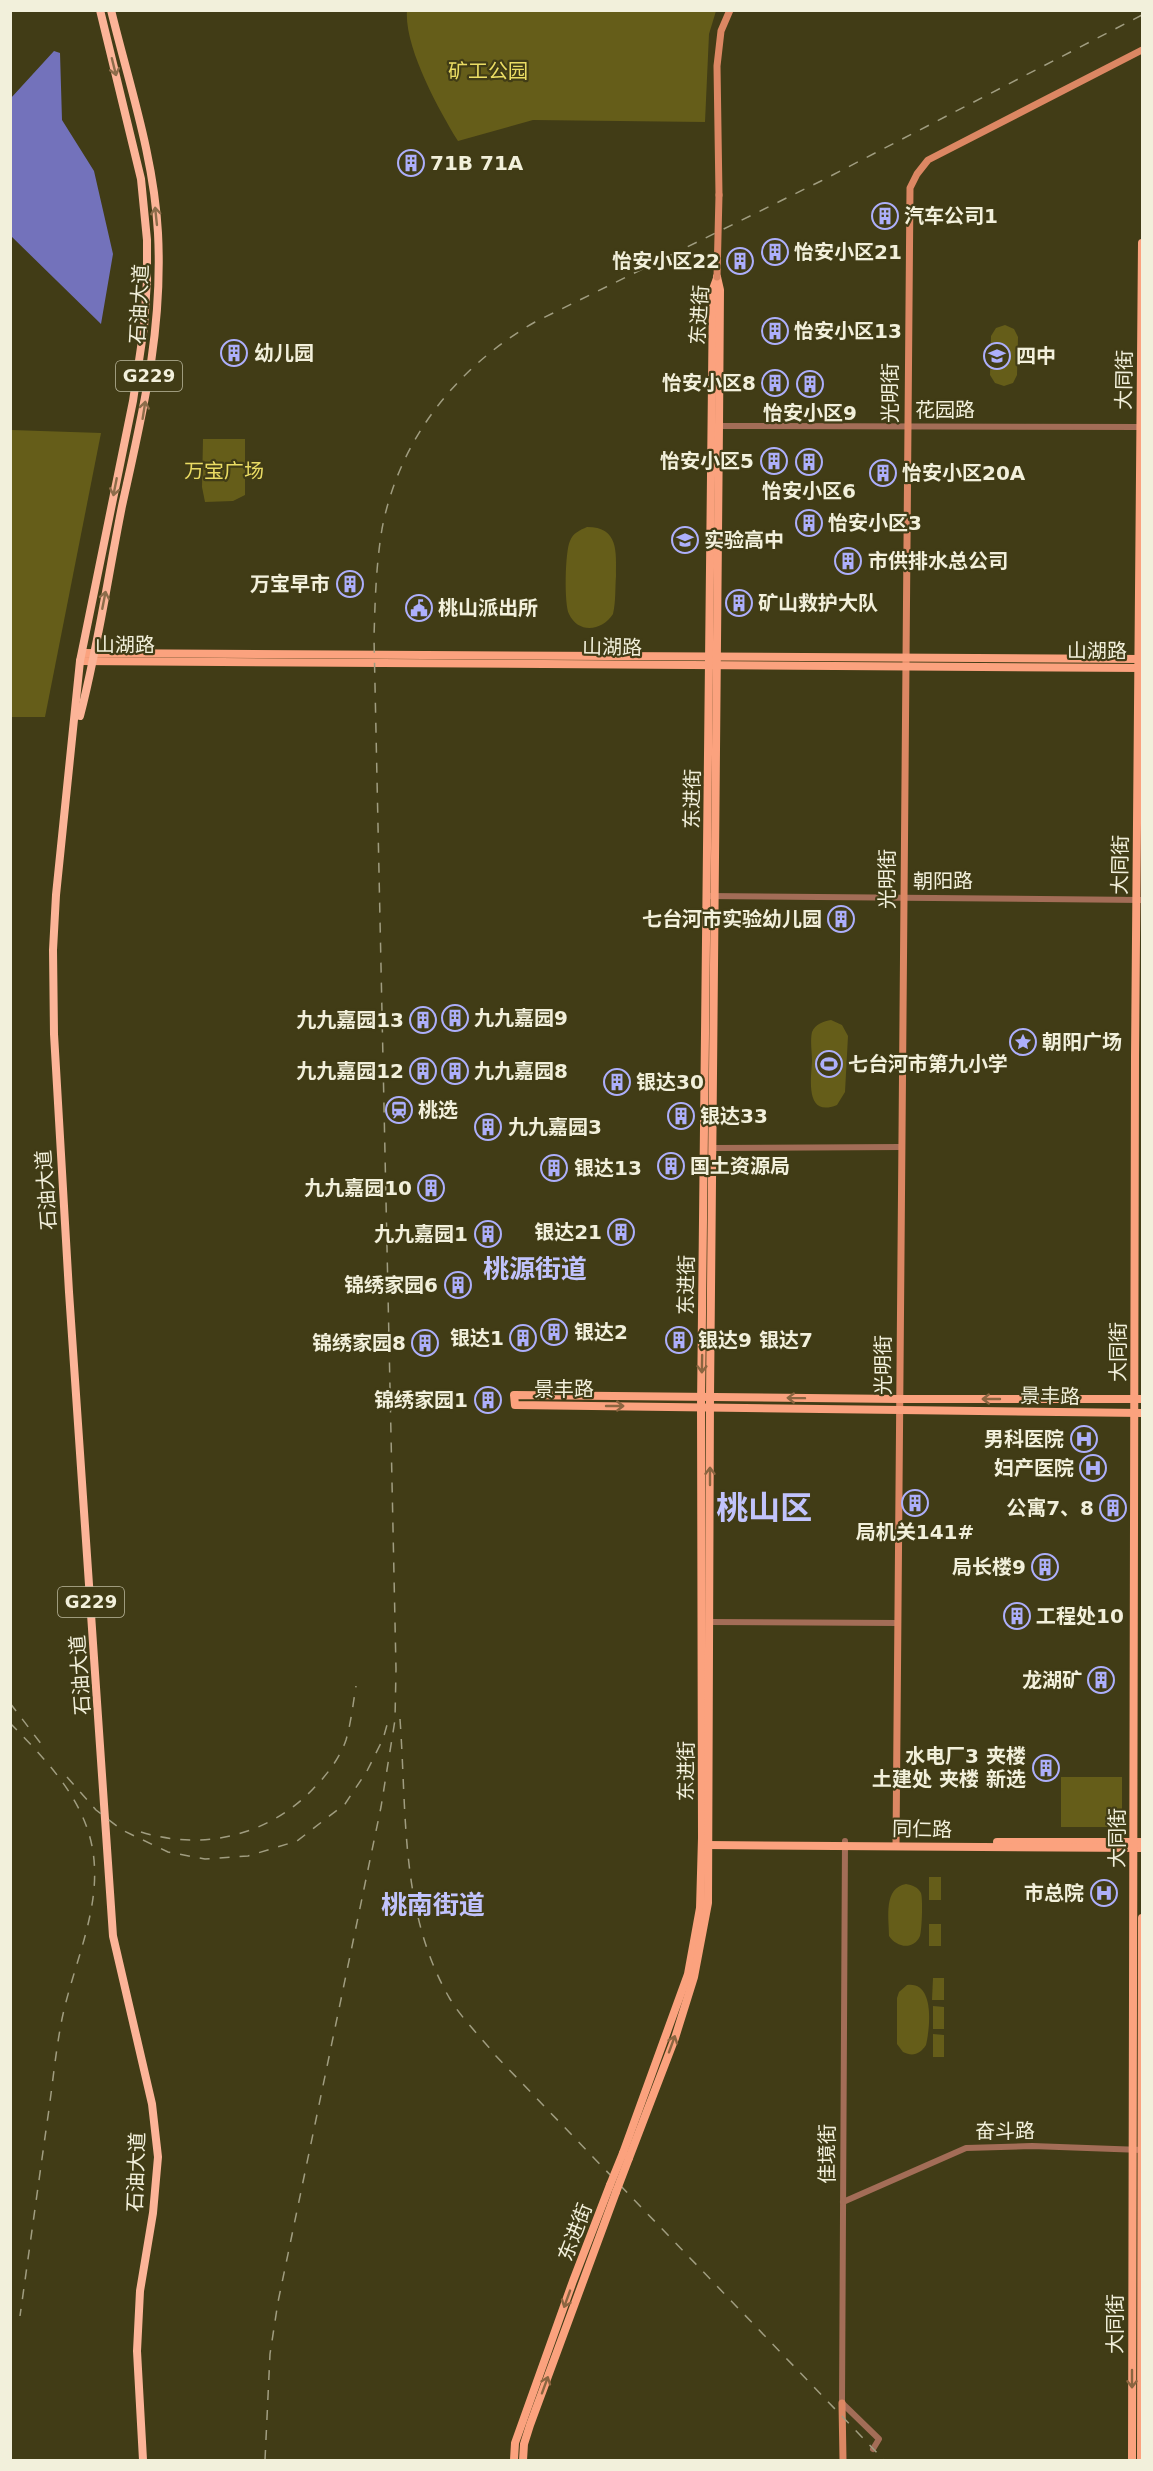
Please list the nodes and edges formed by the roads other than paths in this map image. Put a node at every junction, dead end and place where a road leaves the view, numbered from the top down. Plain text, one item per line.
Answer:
1 (99, 10) edge
2 (111, 10) edge
3 (730, 10) edge
4 (1143, 50) edge
5 (1143, 243) edge
6 (717, 277) joint
7 (716, 426) junction
8 (907, 427) junction
9 (1142, 427) edge
10 (81, 657) junction
11 (93, 657) junction
12 (713, 660) junction
13 (905, 663) junction
14 (1141, 663) edge
15 (74, 739) junction
16 (711, 896) junction
17 (903, 898) junction
18 (1139, 900) edge
19 (901, 1147) junction
20 (713, 1148) junction
21 (706, 1397) junction
22 (899, 1399) junction
23 (1139, 1399) edge
24 (701, 1406) junction
25 (710, 1406) junction
26 (900, 1409) junction
27 (1139, 1413) edge
28 (709, 1622) junction
29 (898, 1623) junction
30 (706, 1843) junction
31 (845, 1843) junction
32 (896, 1843) junction
33 (1138, 1845) edge
34 (1143, 1918) edge
35 (1142, 2150) edge
36 (1132, 2151) junction
37 (613, 2188) junction
38 (843, 2202) junction
39 (842, 2403) junction
40 (873, 2449) dead end
41 (143, 2460) edge
42 (514, 2460) edge
43 (523, 2460) edge
44 (843, 2460) edge
45 (1132, 2460) edge
46 (1141, 2460) edge

1 -> 10 highway, 石油大道 / G229
11 -> 2 highway, 石油大道 / G229
3 - 6 main road, bridge
4 - 8 main road, 光明街
5 - 9 main road, 大同街
6 - 7 main road, 东进街
7 - 8 street, 花园路
7 - 12 main road, 东进街
8 - 9 street, 花园路
8 - 13 main road, 光明街
9 - 14 main road, 大同街
10 - 11 main road, 山湖路
10 - 15 highway, 石油大道 / G229
11 - 12 main road, 山湖路
11 - 15 highway, 石油大道 / G229
12 - 13 main road, 山湖路
12 - 16 main road, 东进街
13 - 14 main road, 山湖路
13 - 17 main road, 光明街
14 - 18 main road, 大同街
15 - 41 highway, 石油大道 / G229
16 - 17 street, 朝阳路
16 - 20 main road, 东进街
16 -> 21 main road, 东进街
17 - 18 street, 朝阳路
17 - 19 main road, 光明街
18 - 23 main road, 大同街
19 - 20 street
19 - 22 main road, 光明街
20 - 21 main road, 东进街
22 -> 21 main road, 景丰路
21 - 24 main road, 东进街
21 -> 24 main road, 景丰路
21 - 25 main road, 东进街
23 -> 22 main road, 景丰路
22 - 26 main road, 光明街
23 - 27 main road, 大同街
24 - 25 main road, 景丰路
24 - 30 main road, 东进街
25 - 26 main road, 景丰路
28 -> 25 main road, 东进街
26 - 27 main road, 景丰路
26 - 29 main road, 光明街
27 - 33 main road, 大同街
28 - 29 street
28 - 30 main road, 东进街
29 - 32 main road, 光明街
30 - 31 main road, 同仁路
30 - 37 main road, 东进街, bridge
31 - 32 main road, 同仁路
31 - 38 street, 佳境街
32 - 33 main road, 同仁路
33 - 36 main road, 大同街
34 - 35 main road, 大同街
35 - 36 street, 奋斗路
35 - 46 main road, 大同街
36 - 38 street, 奋斗路
36 -> 45 main road, 大同街
37 -> 42 main road, 东进街
43 -> 37 main road, 东进街
38 - 39 street, 佳境街
39 - 40 street
39 - 44 main road

